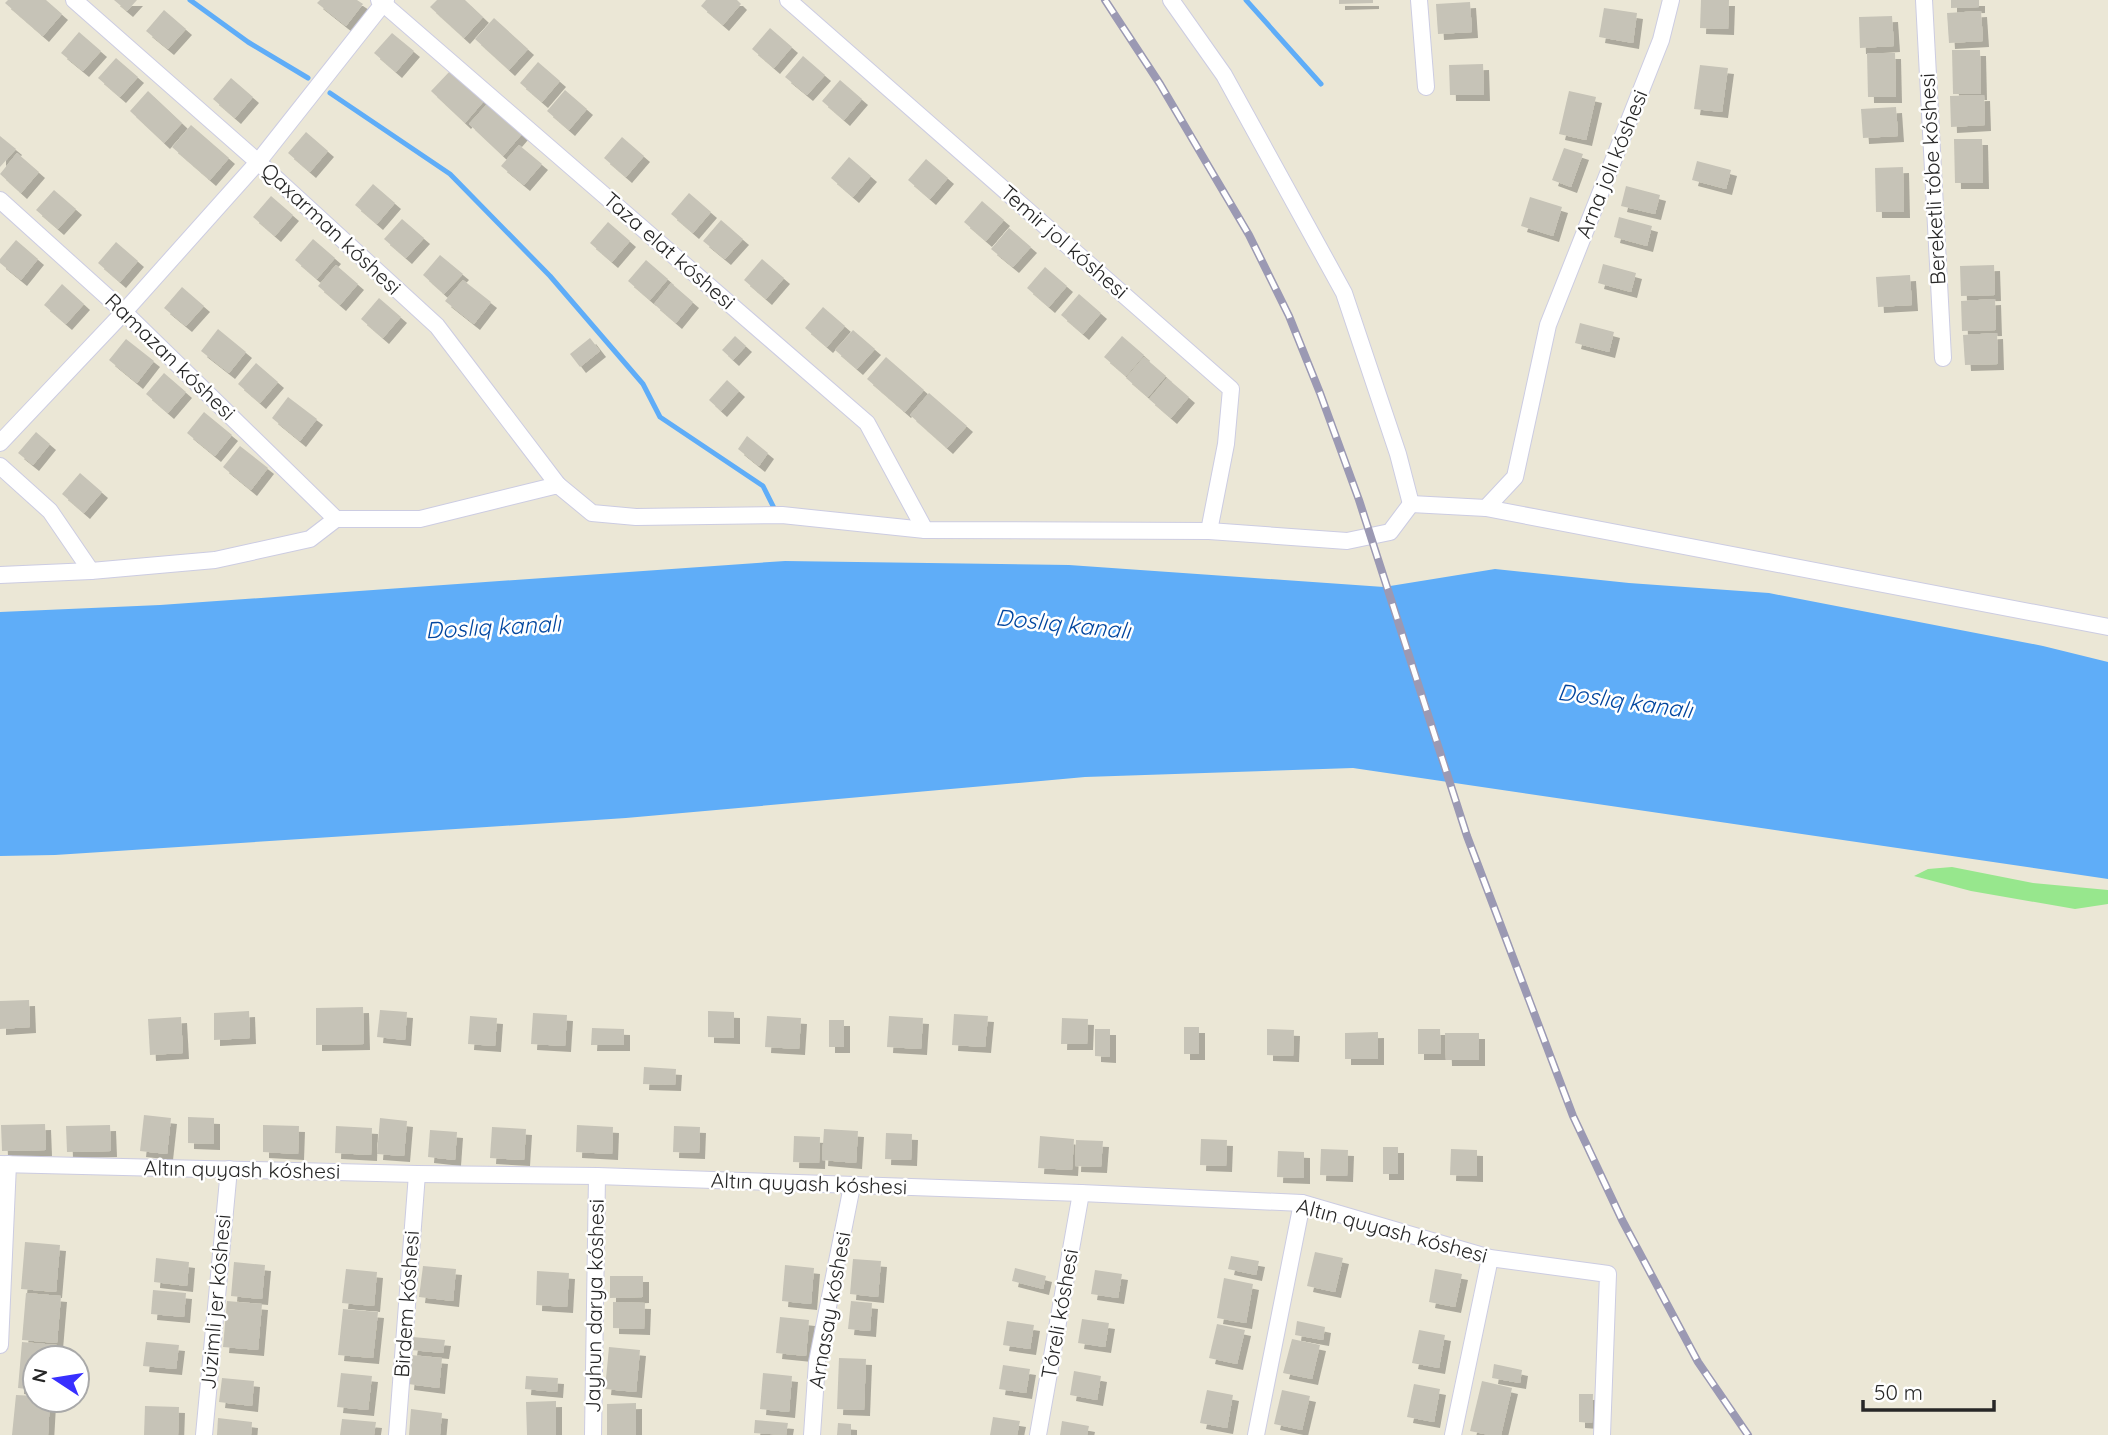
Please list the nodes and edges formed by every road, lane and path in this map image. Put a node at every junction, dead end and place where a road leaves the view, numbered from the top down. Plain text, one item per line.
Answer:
1 (74, 0) edge
2 (788, 0) edge
3 (1171, 0) edge
4 (1419, 0) edge
5 (1671, 0) edge
6 (1924, 0) edge
7 (383, 1) edge
8 (1426, 87) dead end
9 (258, 162) junction
10 (0, 200) edge
11 (124, 312) junction
12 (1943, 358) dead end
13 (0, 443) edge
14 (0, 466) edge
15 (558, 485) junction
16 (1411, 503) junction
17 (1486, 508) junction
18 (336, 519) junction
19 (925, 530) junction
20 (1209, 531) junction
21 (91, 571) junction
22 (0, 575) edge
23 (2108, 627) edge
24 (4, 1164) edge
25 (229, 1169) junction
26 (417, 1174) junction
27 (597, 1176) junction
28 (852, 1186) junction
29 (1081, 1193) junction
30 (1301, 1203) junction
31 (1490, 1258) junction
32 (0, 1346) edge
33 (204, 1435) edge
34 (397, 1435) edge
35 (593, 1435) edge
36 (812, 1435) edge
37 (1038, 1435) edge
38 (1256, 1435) edge
39 (1453, 1435) edge
40 (1602, 1435) edge

1 - 9 street, Qaxarman kóshesi
2 - 20 street, Temir jol kóshesi
3 - 16 street
4 - 8 street
5 - 17 street, Arna jolı kóshesi
6 - 12 street, Bereketli tóbe kóshesi
7 - 9 street
7 - 19 street, Taza elat kóshesi
9 - 11 street
9 - 15 street, Qaxarman kóshesi
10 - 11 street, Ramazan kóshesi
11 - 13 street
11 - 18 street, Ramazan kóshesi
14 - 21 street
15 - 18 street
15 - 19 street, Qaxarman kóshesi
16 - 17 street
16 - 20 street, Qaxarman kóshesi
17 - 23 street
18 - 21 street
19 - 20 street, Qaxarman kóshesi
21 - 22 street
24 - 25 street, Altın quyash kóshesi
24 - 32 street
25 - 26 street, Altın quyash kóshesi
25 - 33 street, Júzimli jer kóshesi
26 - 27 street, Altın quyash kóshesi
26 - 34 street, Birdem kóshesi
27 - 28 street, Altın quyash kóshesi
27 - 35 street, Jayhun darya kóshesi
28 - 29 street, Altın quyash kóshesi
28 - 36 street, Arnasay kóshesi
29 - 30 street, Altın quyash kóshesi
29 - 37 street, Tóreli kóshesi
30 - 31 street, Altın quyash kóshesi
30 - 38 street
31 - 39 street
31 - 40 street, Altın quyash kóshesi

